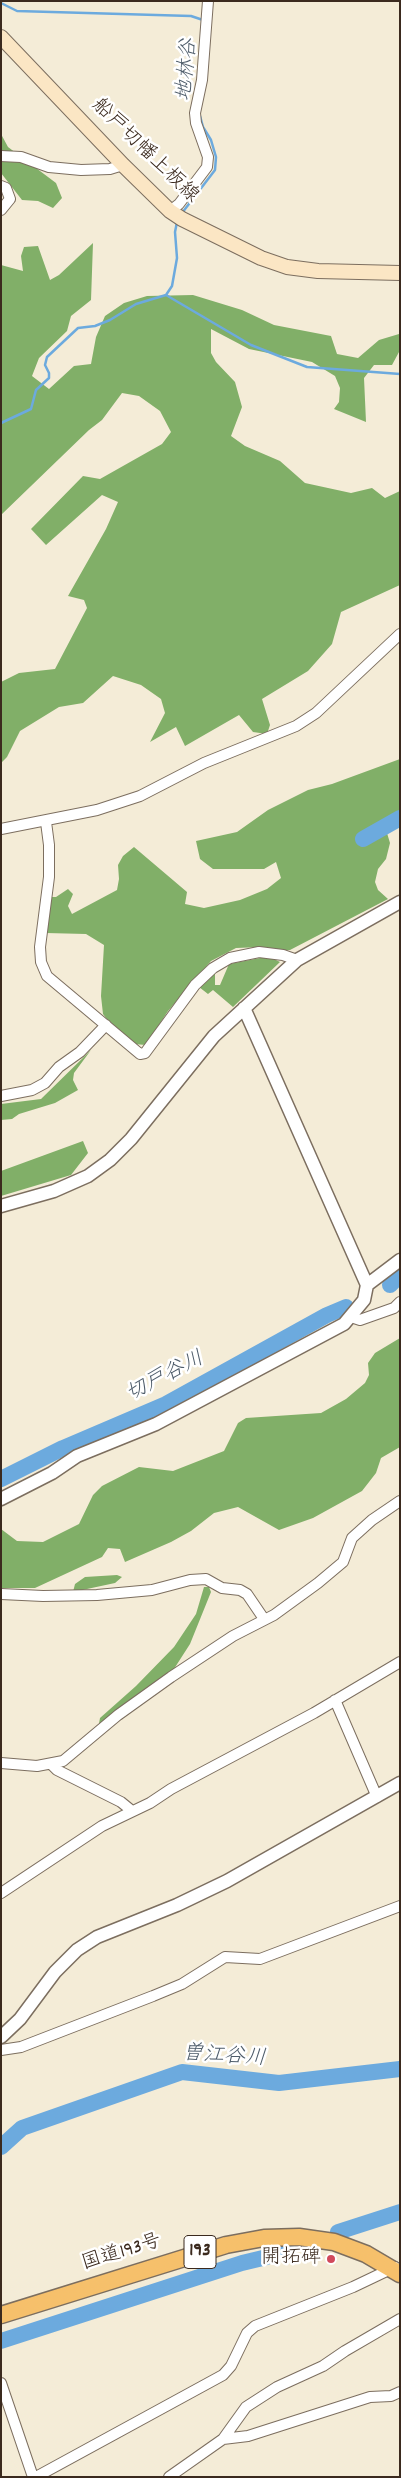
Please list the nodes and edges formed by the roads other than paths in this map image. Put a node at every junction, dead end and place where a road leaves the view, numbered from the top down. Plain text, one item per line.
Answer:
1 (208, 1) edge
2 (1, 37) edge
3 (1, 156) edge
4 (123, 165) junction
5 (1, 186) edge
6 (1, 210) edge
7 (176, 215) junction
8 (400, 273) edge
9 (400, 634) edge
10 (46, 822) junction
11 (1, 829) edge
12 (400, 902) edge
13 (297, 960) junction
14 (244, 1008) junction
15 (106, 1025) junction
16 (1, 1096) edge
17 (1, 1206) edge
18 (400, 1260) edge
19 (367, 1286) junction
20 (400, 1302) edge
21 (351, 1317) junction
22 (1, 1499) edge
23 (400, 1501) edge
24 (1, 1594) edge
25 (264, 1620) junction
26 (400, 1662) edge
27 (335, 1700) junction
28 (1, 1763) edge
29 (52, 1765) junction
30 (400, 1784) edge
31 (377, 1797) junction
32 (132, 1811) junction
33 (1, 1893) edge
34 (400, 1906) edge
35 (1, 2037) edge
36 (1, 2050) edge
37 (397, 2269) edge
38 (1, 2315) edge
39 (400, 2319) edge
40 (1, 2383) edge
41 (400, 2392) edge
42 (223, 2438) junction
43 (35, 2477) edge
44 (169, 2477) edge

1 - 7 street
2 - 4 main road, 船戸切幡上板線
3 - 4 street
4 - 7 main road, 船戸切幡上板線
5 - 6 street
7 - 8 main road, 船戸切幡上板線
9 - 10 street
10 - 11 street
10 - 15 street
12 - 13 street
13 - 14 street
13 - 15 street
14 - 17 street
14 - 19 street
15 - 16 street
18 - 19 street
19 - 21 street
20 - 21 street
21 - 22 street
23 - 25 street
24 - 25 street
25 - 29 street
26 - 27 street
27 - 31 street
27 - 32 street
28 - 29 street
29 - 32 street
30 - 31 street
31 - 35 street
32 - 33 street
34 - 36 street
37 - 38 highway, 国道193号 / 193
37 - 43 street
39 - 42 street
40 - 43 street
41 - 42 street
42 - 44 street

